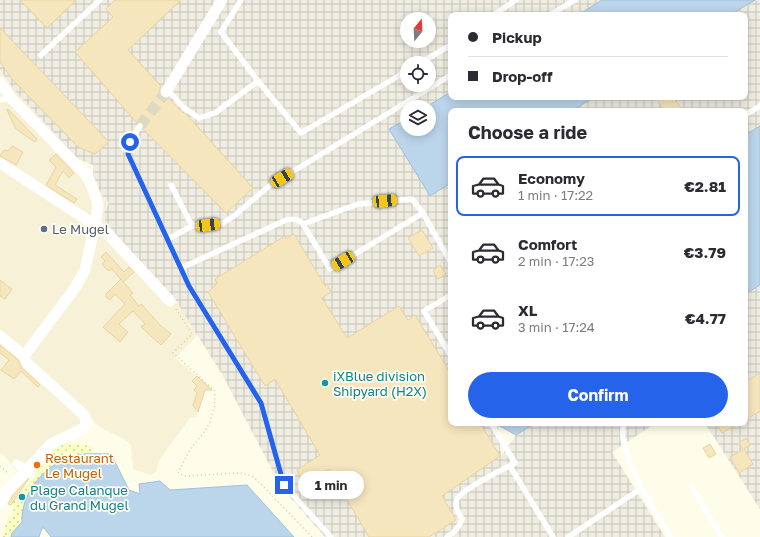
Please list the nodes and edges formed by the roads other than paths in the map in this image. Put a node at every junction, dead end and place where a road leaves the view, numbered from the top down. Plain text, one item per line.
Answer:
1 (100, 0) edge
2 (241, 0) edge
3 (516, 0) edge
4 (575, 0) edge
5 (218, 2) edge
6 (498, 12) edge
7 (555, 12) edge
8 (448, 47) edge
9 (41, 55) dead end
10 (432, 56) edge
11 (400, 75) edge
12 (448, 78) edge
13 (258, 81) junction
14 (0, 82) edge
15 (167, 91) joint
16 (6, 99) edge
17 (760, 106) edge
18 (748, 113) edge
19 (140, 126) tunnel mouth
20 (0, 163) edge
21 (171, 184) dead end
22 (423, 213) junction
23 (303, 224) junction
24 (95, 225) junction
25 (192, 226) junction
26 (168, 239) junction
27 (448, 258) edge
28 (181, 268) junction
29 (448, 297) edge
30 (170, 301) road end
31 (0, 336) edge
32 (448, 351) edge
33 (24, 356) junction
34 (494, 426) edge
35 (624, 426) edge
36 (510, 466) junction
37 (692, 487) dead end
38 (642, 488) junction
39 (0, 504) edge
40 (331, 537) edge
41 (447, 537) edge
42 (553, 537) edge
43 (568, 537) edge
44 (671, 537) edge
45 (722, 537) edge

1 - 9 lane
2 - 13 lane
3 - 6 lane
4 - 7 lane
5 - 15 street
8 - 10 lane
11 - 13 lane
12 - 25 lane
13 - 15 lane
14 - 16 street
16 - 24 street
17 - 18 lane
19 - 26 lane
20 - 24 street
21 - 25 lane
22 - 23 lane
22 - 23 lane
22 - 27 lane
23 - 28 lane
24 - 30 street
24 - 33 street
25 - 26 lane
26 - 28 lane
28 - 40 lane
29 - 32 lane
31 - 33 street
33 - 39 street
34 - 36 lane
35 - 38 lane
36 - 41 lane
36 - 42 lane
37 - 45 lane
38 - 43 lane
38 - 44 lane

